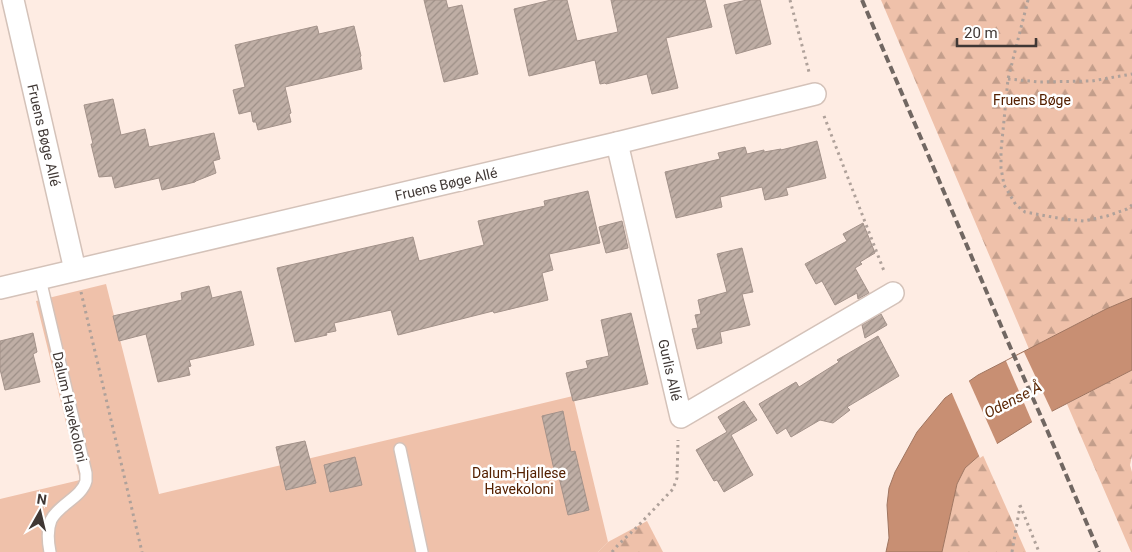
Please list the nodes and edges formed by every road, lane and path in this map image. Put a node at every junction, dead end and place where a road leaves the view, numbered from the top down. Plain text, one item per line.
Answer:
1 (13, 0) edge
2 (790, 0) edge
3 (1028, 0) edge
4 (1132, 74) edge
5 (1008, 79) junction
6 (815, 94) junction
7 (617, 143) junction
8 (1132, 205) edge
9 (76, 270) junction
10 (40, 279) junction
11 (0, 288) edge
12 (892, 293) joint
13 (681, 417) junction
14 (400, 449) dead end
15 (50, 552) edge
16 (142, 552) edge
17 (422, 552) edge
18 (612, 552) edge
19 (1012, 552) edge
20 (1039, 552) edge

1 - 9 street, Fruens Bøge Allé
2 - 6 path
3 - 5 path
4 - 5 path
5 - 8 path
6 - 7 street, Fruens Bøge Allé
6 - 12 path
7 - 9 street, Fruens Bøge Allé
7 - 13 street, Gurlis Allé
9 - 10 street, Fruens Bøge Allé
9 - 16 path
10 - 11 street, Fruens Bøge Allé
10 - 15 lane, Dalum Havekoloni
12 - 13 street, Gurlis Allé
13 - 18 path
14 - 17 lane
19 - 20 path

